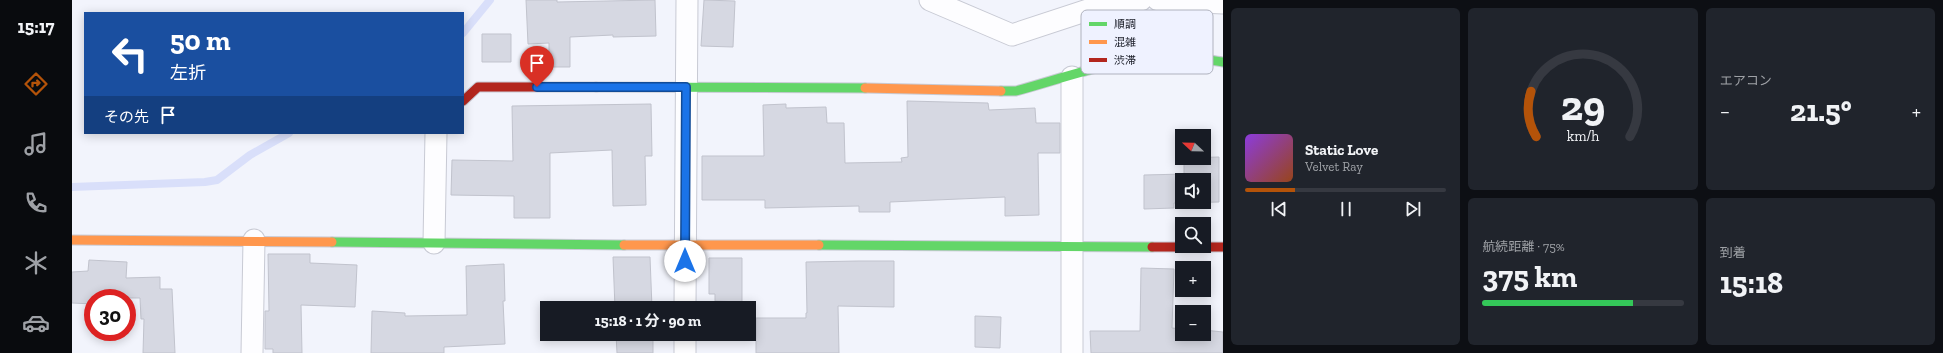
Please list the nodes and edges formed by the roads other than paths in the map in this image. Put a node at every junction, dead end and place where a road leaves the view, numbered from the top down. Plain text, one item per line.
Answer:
1 (687, 0) edge
2 (930, 0) edge
3 (1141, 0) edge
4 (1158, 0) edge
5 (1223, 3) edge
6 (1088, 10) edge
7 (1081, 12) edge
8 (1213, 61) edge
9 (1223, 62) edge
10 (1082, 74) edge
11 (1072, 77) junction
12 (686, 87) junction
13 (464, 100) edge
14 (436, 134) edge
15 (72, 240) edge
16 (254, 240) junction
17 (434, 243) junction
18 (685, 245) junction
19 (1071, 245) junction
20 (1223, 247) edge
21 (685, 301) edge
22 (685, 341) edge
23 (252, 353) edge
24 (685, 353) edge
25 (1072, 353) edge

1 - 12 street
2 - 7 street
3 - 6 street
4 - 5 street
8 - 9 street
10 - 11 street
11 - 12 street
11 - 19 street
12 - 13 street
12 - 18 street
14 - 17 street
15 - 16 street
16 - 17 street
16 - 23 street
17 - 18 street
18 - 19 street
18 - 21 street
19 - 20 street
19 - 25 street
22 - 24 street

